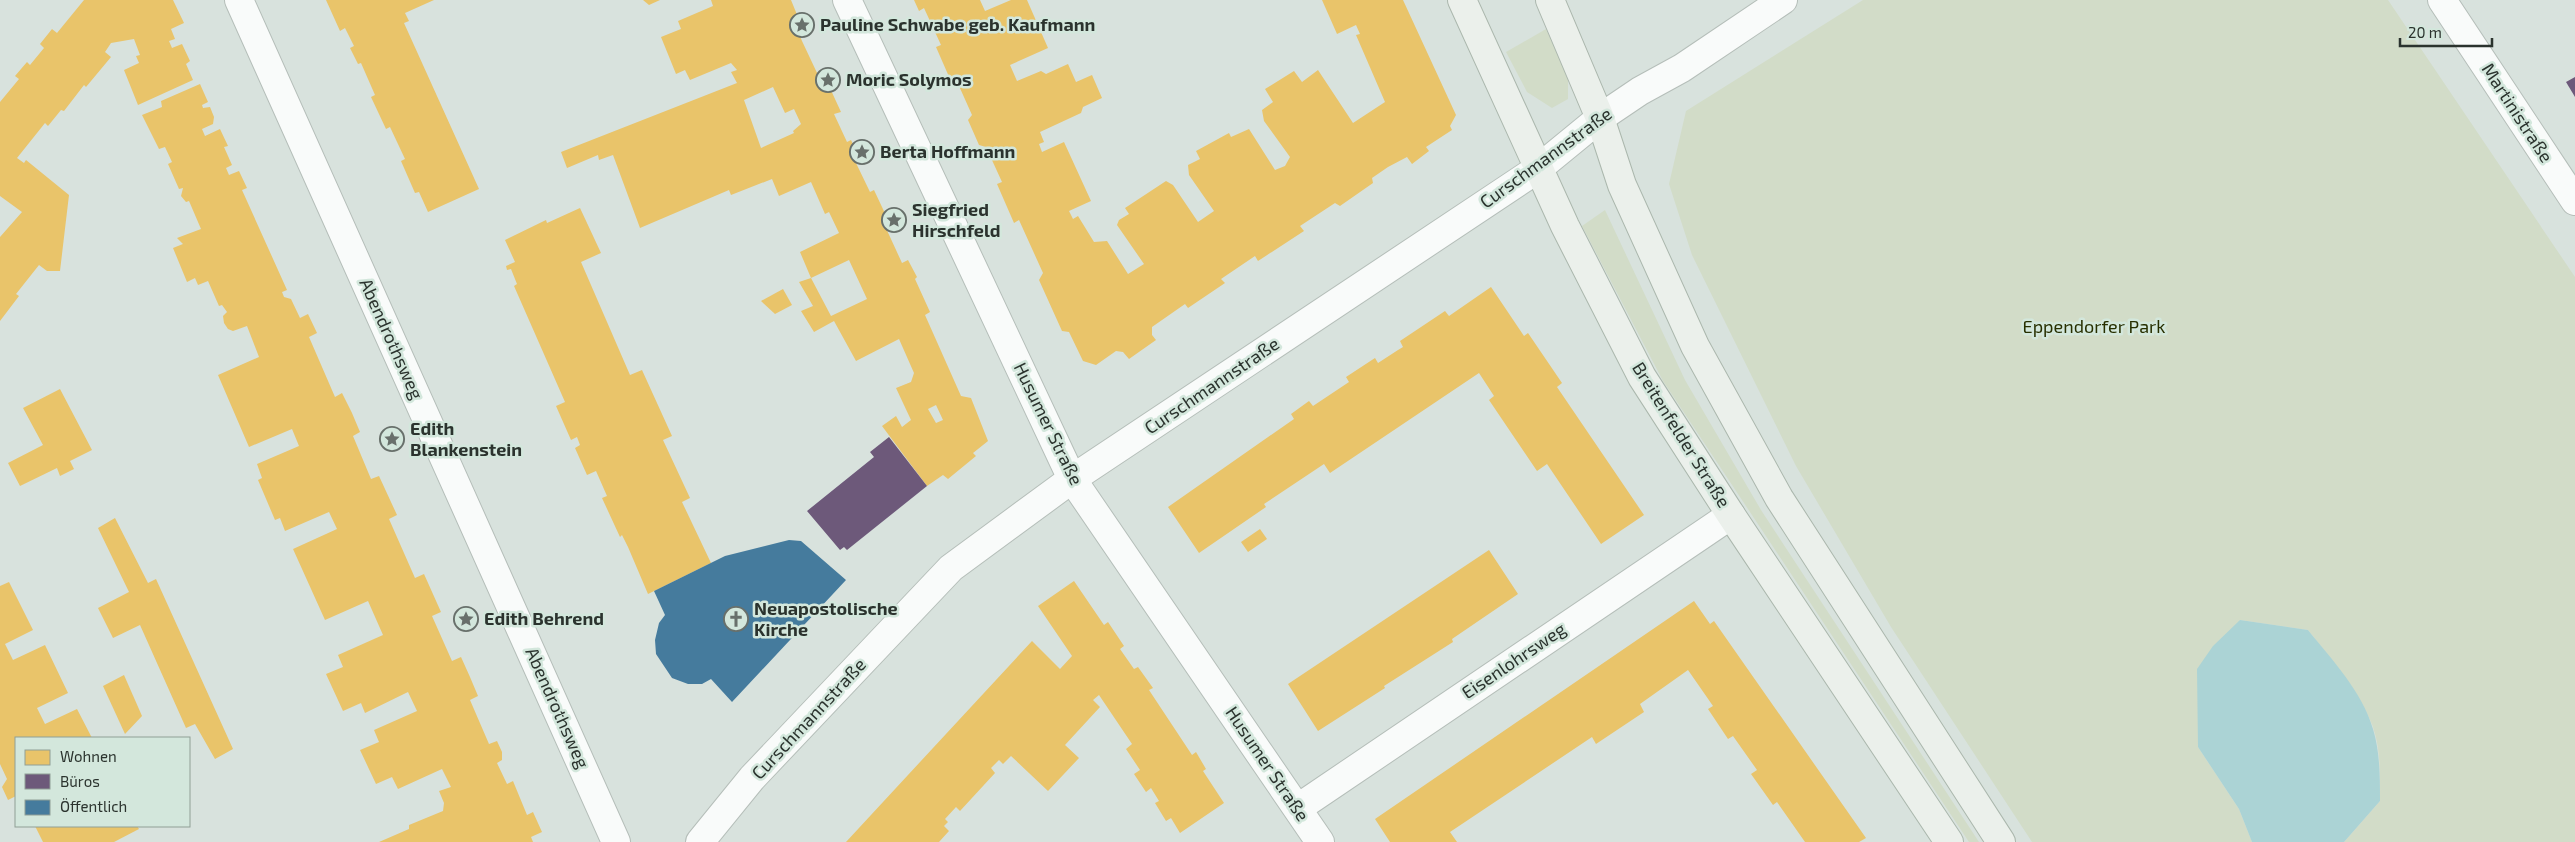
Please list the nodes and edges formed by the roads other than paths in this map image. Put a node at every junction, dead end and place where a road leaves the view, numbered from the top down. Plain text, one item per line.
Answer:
1 (239, 0) edge
2 (847, 0) edge
3 (1462, 0) edge
4 (1550, 0) edge
5 (1783, 0) edge
6 (2442, 0) edge
7 (1600, 118) junction
8 (1538, 168) junction
9 (2575, 201) edge
10 (1072, 479) junction
11 (1731, 515) junction
12 (1298, 808) junction
13 (616, 842) edge
14 (700, 842) edge
15 (1320, 842) edge
16 (1949, 842) edge
17 (2001, 842) edge

1 - 13 street, Abendrothsweg
2 - 10 street, Husumer Straße
3 - 8 main road, Breitenfelder Straße
4 - 7 main road
5 - 7 street, Curschmannstraße
6 - 9 street, Martinistraße
7 - 8 street, Curschmannstraße
7 - 17 main road
8 - 10 street, Curschmannstraße
8 - 11 main road, Breitenfelder Straße
10 - 12 street, Husumer Straße
10 - 14 street, Curschmannstraße
11 - 12 street, Eisenlohrsweg
11 - 16 main road, Breitenfelder Straße
12 - 15 street, Husumer Straße

